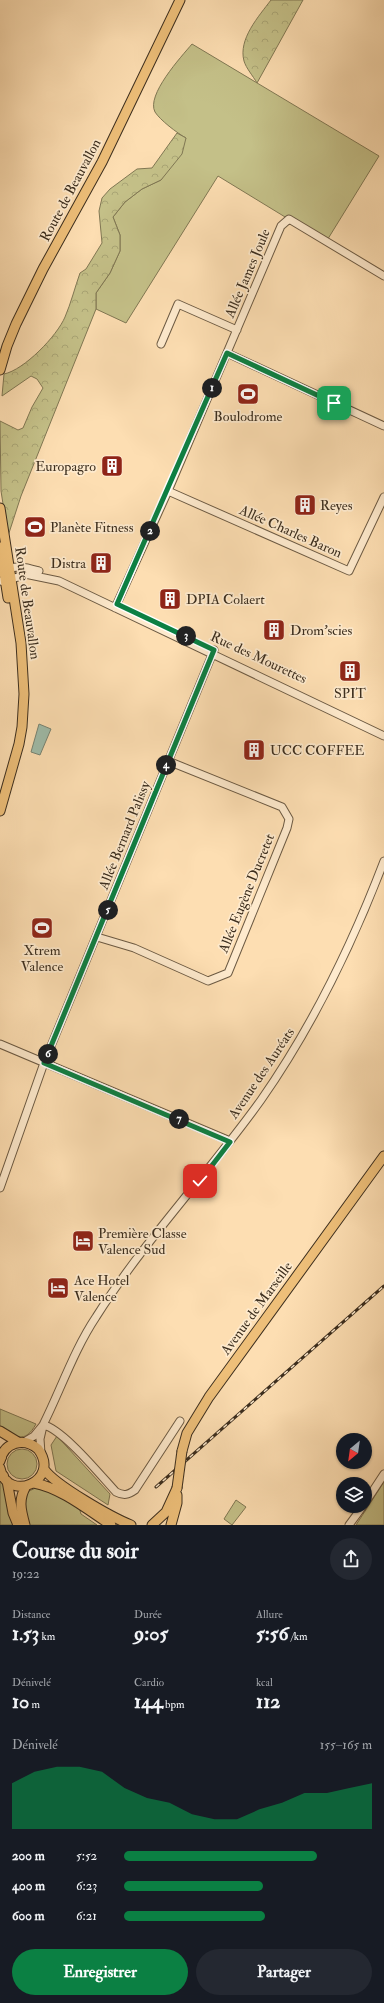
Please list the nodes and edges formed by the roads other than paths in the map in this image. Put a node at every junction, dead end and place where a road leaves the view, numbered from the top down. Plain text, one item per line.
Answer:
1 (180, 0) edge
2 (384, 276) edge
3 (237, 330) junction
4 (161, 344) dead end
5 (227, 353) junction
6 (0, 370) edge
7 (384, 426) edge
8 (168, 491) junction
9 (384, 496) edge
10 (0, 508) edge
11 (0, 547) edge
12 (4, 571) edge
13 (6, 581) edge
14 (116, 606) junction
15 (213, 652) junction
16 (384, 731) edge
17 (384, 736) edge
18 (168, 761) junction
19 (0, 811) edge
20 (384, 861) edge
21 (97, 937) junction
22 (0, 1044) edge
23 (44, 1063) junction
24 (230, 1142) junction
25 (384, 1156) edge
26 (0, 1188) edge
27 (180, 1421) dead end
28 (43, 1425) junction
29 (0, 1431) edge
30 (21, 1442) junction
31 (41, 1453) junction
32 (1, 1454) edge
33 (44, 1469) junction
34 (384, 1474) edge
35 (3, 1475) edge
36 (30, 1484) junction
37 (177, 1488) junction
38 (372, 1492) edge
39 (358, 1513) edge
40 (18, 1525) edge
41 (26, 1525) edge
42 (111, 1525) edge
43 (130, 1525) edge
44 (144, 1525) edge
45 (153, 1525) edge
46 (171, 1525) edge
47 (349, 1525) edge

1 - 6 main road, Route de Beauvallon
2 - 3 street, Allée James Joule
3 - 4 street
3 - 5 street, Allée James Joule
5 - 7 street
5 - 8 street, Allée James Joule
8 - 9 street, Allée Charles Baron
8 - 14 street, Allée James Joule
10 - 12 main road, Route de Beauvallon
11 - 12 main road, Route de Beauvallon
12 - 13 main road, Route de Beauvallon
12 - 14 street, Rue des Mourettes
13 - 14 street, Rue des Mourettes
13 - 19 main road, Route de Beauvallon
14 - 15 street, Rue des Mourettes
15 - 16 street, Rue des Mourettes
15 - 17 street, Rue des Mourettes
15 - 18 street, Allée Bernard Palissy
18 - 21 street, Allée Bernard Palissy
18 - 21 street, Allée Eugène Ducretet
20 - 24 street, Avenue des Auréats
21 - 23 street, Allée Bernard Palissy
22 - 23 street
23 - 24 street
23 - 26 street, Allée Bernard Palissy
24 - 28 street, Avenue des Auréats
25 - 37 main road, Avenue de Marseille, bridge
27 - 28 street
28 - 30 street, Avenue des Auréats
28 - 31 street, Avenue des Auréats
29 - 30 main road
30 - 31 main road
30 - 32 main road
31 - 33 main road
33 - 36 main road
33 - 43 main road
34 - 38 street
35 - 36 main road
35 - 40 main road
36 - 41 main road
36 - 42 main road
37 - 45 main road, Avenue de Marseille
37 - 46 main road, Avenue de Marseille
39 - 47 street
44 - 45 main road

